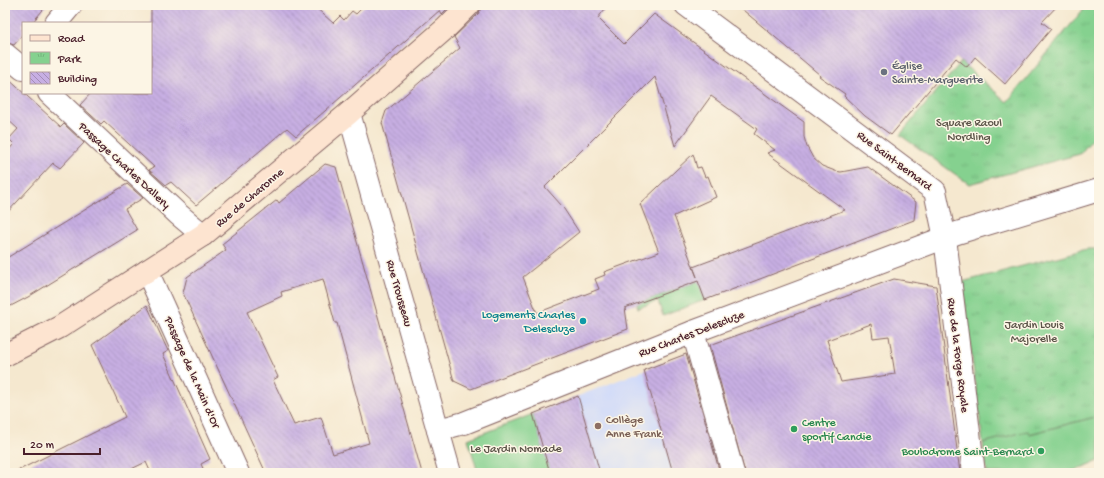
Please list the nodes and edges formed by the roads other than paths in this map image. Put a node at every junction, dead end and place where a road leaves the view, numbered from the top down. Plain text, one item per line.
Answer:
1 (71, 5) edge
2 (469, 5) edge
3 (686, 5) edge
4 (57, 22) edge
5 (50, 94) edge
6 (349, 113) junction
7 (1099, 190) edge
8 (203, 235) junction
9 (945, 238) junction
10 (147, 271) junction
11 (693, 332) junction
12 (5, 355) edge
13 (438, 430) junction
14 (238, 473) edge
15 (450, 473) edge
16 (733, 473) edge
17 (974, 473) edge

1 - 4 street
2 - 6 street, Rue de Charonne
3 - 9 street, Rue Saint-Bernard
5 - 8 street, Passage Charles Dallery
6 - 8 street, Rue de Charonne
6 - 13 street, Rue Trousseau
7 - 9 street
8 - 10 street, Rue de Charonne
9 - 11 street, Rue Charles Delescluze
9 - 17 street, Rue de la Forge Royale
10 - 12 street, Rue de Charonne
10 - 14 street, Passage de la Main d'Or
11 - 13 street, Rue Charles Delescluze
11 - 16 street
13 - 15 street, Rue Trousseau

